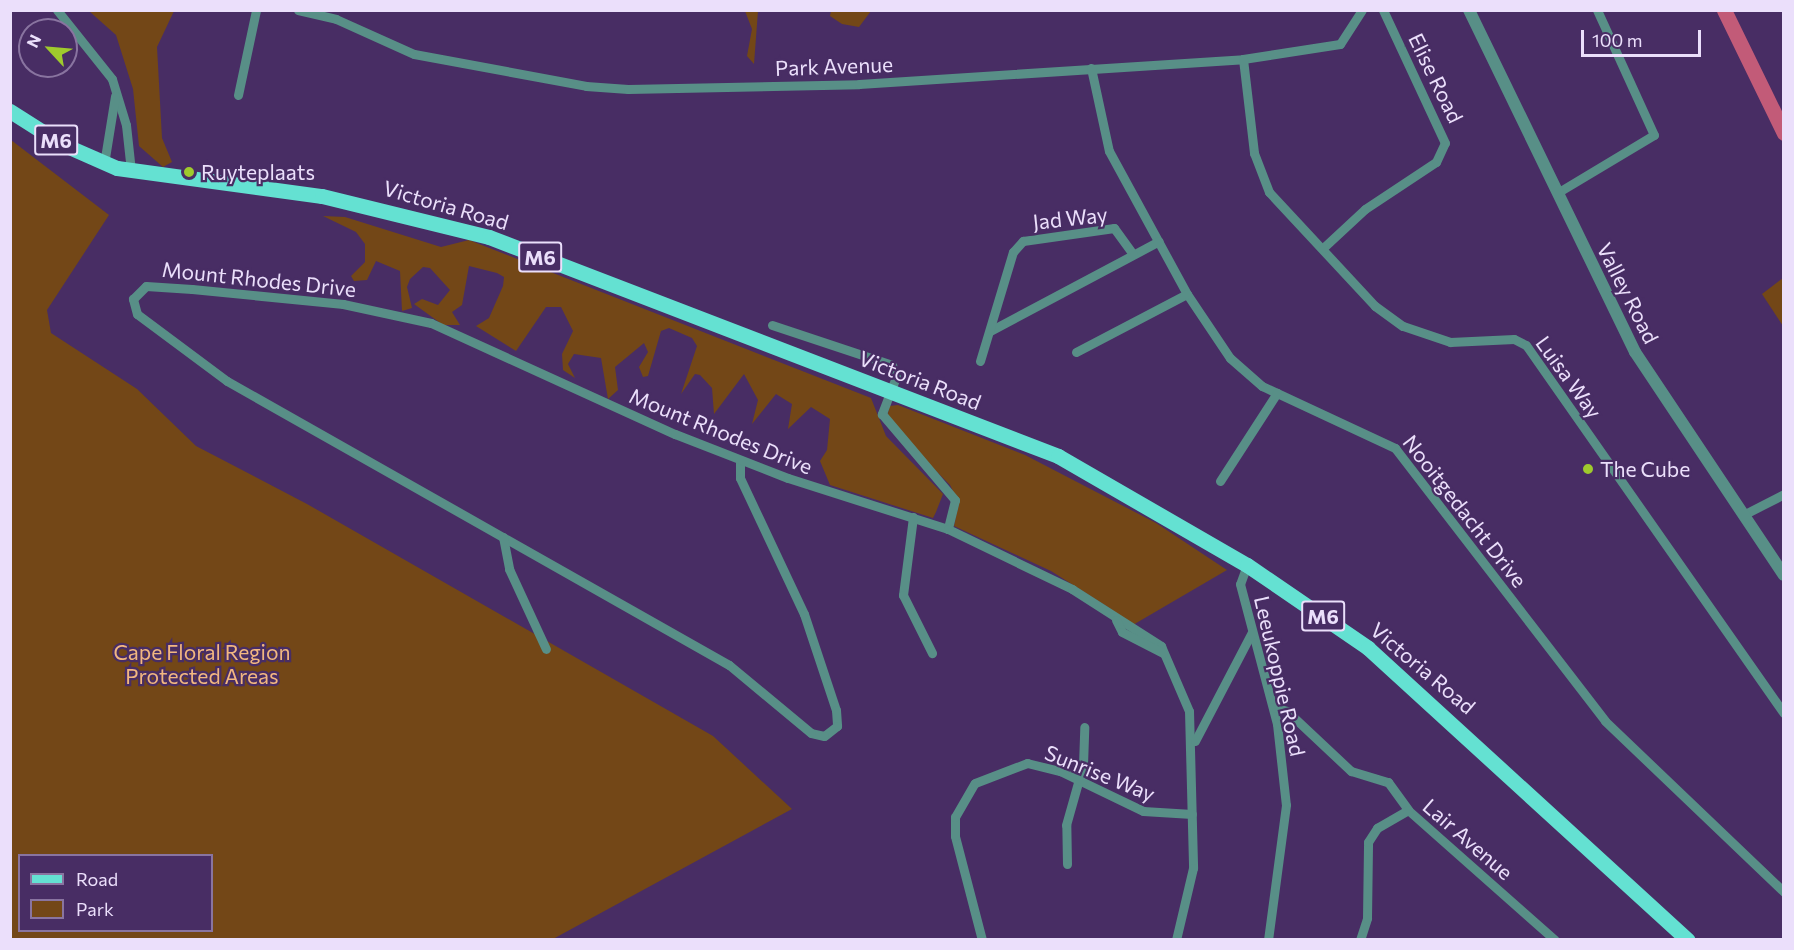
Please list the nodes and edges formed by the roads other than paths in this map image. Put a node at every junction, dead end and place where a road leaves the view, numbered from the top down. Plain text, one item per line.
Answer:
1 (57, 10) edge
2 (256, 10) edge
3 (298, 10) edge
4 (1362, 10) edge
5 (1383, 10) edge
6 (1468, 10) edge
7 (1597, 10) edge
8 (1243, 58) junction
9 (1091, 69) junction
10 (115, 87) junction
11 (238, 95) dead end
12 (10, 111) edge
13 (104, 164) junction
14 (131, 171) junction
15 (1557, 193) junction
16 (1159, 241) junction
17 (1323, 248) junction
18 (1133, 254) junction
19 (1186, 294) junction
20 (772, 325) dead end
21 (990, 331) junction
22 (1076, 352) dead end
23 (980, 361) dead end
24 (891, 392) junction
25 (1276, 393) junction
26 (740, 460) junction
27 (1220, 481) dead end
28 (1784, 494) edge
29 (1743, 515) junction
30 (913, 518) junction
31 (948, 529) junction
32 (503, 537) junction
33 (1247, 565) junction
34 (1784, 575) edge
35 (1252, 632) junction
36 (546, 649) dead end
37 (932, 653) dead end
38 (1274, 707) junction
39 (1784, 713) edge
40 (1084, 727) dead end
41 (1194, 744) junction
42 (1079, 780) junction
43 (1408, 810) junction
44 (1192, 814) junction
45 (1067, 864) dead end
46 (1784, 892) edge
47 (982, 939) edge
48 (1176, 939) edge
49 (1268, 939) edge
50 (1360, 939) edge
51 (1555, 939) edge
52 (1688, 939) edge

1 - 10 street
2 - 11 street
3 - 9 street, Park Avenue
4 - 8 street, Park Avenue
5 - 17 street, Elise Road
6 - 15 street, Valley Road
7 - 15 street
8 - 9 street, Park Avenue
8 - 17 street, Luisa Way
9 - 16 street, Nooitgedacht Drive
10 - 13 street
10 - 14 street
12 - 13 main road, Victoria Road / M6
13 - 14 main road, Victoria Road / M6
14 - 24 main road, Victoria Road / M6
15 - 29 street, Valley Road
16 - 18 street
16 - 19 street, Nooitgedacht Drive
17 - 39 street, Luisa Way
18 - 21 street
18 - 21 street, Jad Way
19 - 22 street
19 - 25 street, Nooitgedacht Drive
20 - 24 street
21 - 23 street, Jad Way
24 - 31 street
24 - 33 main road, Victoria Road / M6
25 - 27 street
25 - 46 street, Nooitgedacht Drive
26 - 30 street, Mount Rhodes Drive
26 - 32 street, Mount Rhodes Drive
26 - 32 street, Mount Rhodes Drive
28 - 29 street
29 - 34 street, Valley Road
30 - 31 street, Mount Rhodes Drive
30 - 37 street
31 - 41 street, Mount Rhodes Drive
32 - 36 street
33 - 35 street, Leeukoppie Road
33 - 52 main road, Victoria Road / M6
35 - 38 street, Leeukoppie Road
35 - 41 street
38 - 43 street, Lair Avenue
38 - 49 street, Leeukoppie Road
40 - 42 street
41 - 44 street
42 - 44 street, Sunrise Way
42 - 45 street
42 - 47 street, Sunrise Way
43 - 50 street
43 - 51 street, Lair Avenue
44 - 48 street

